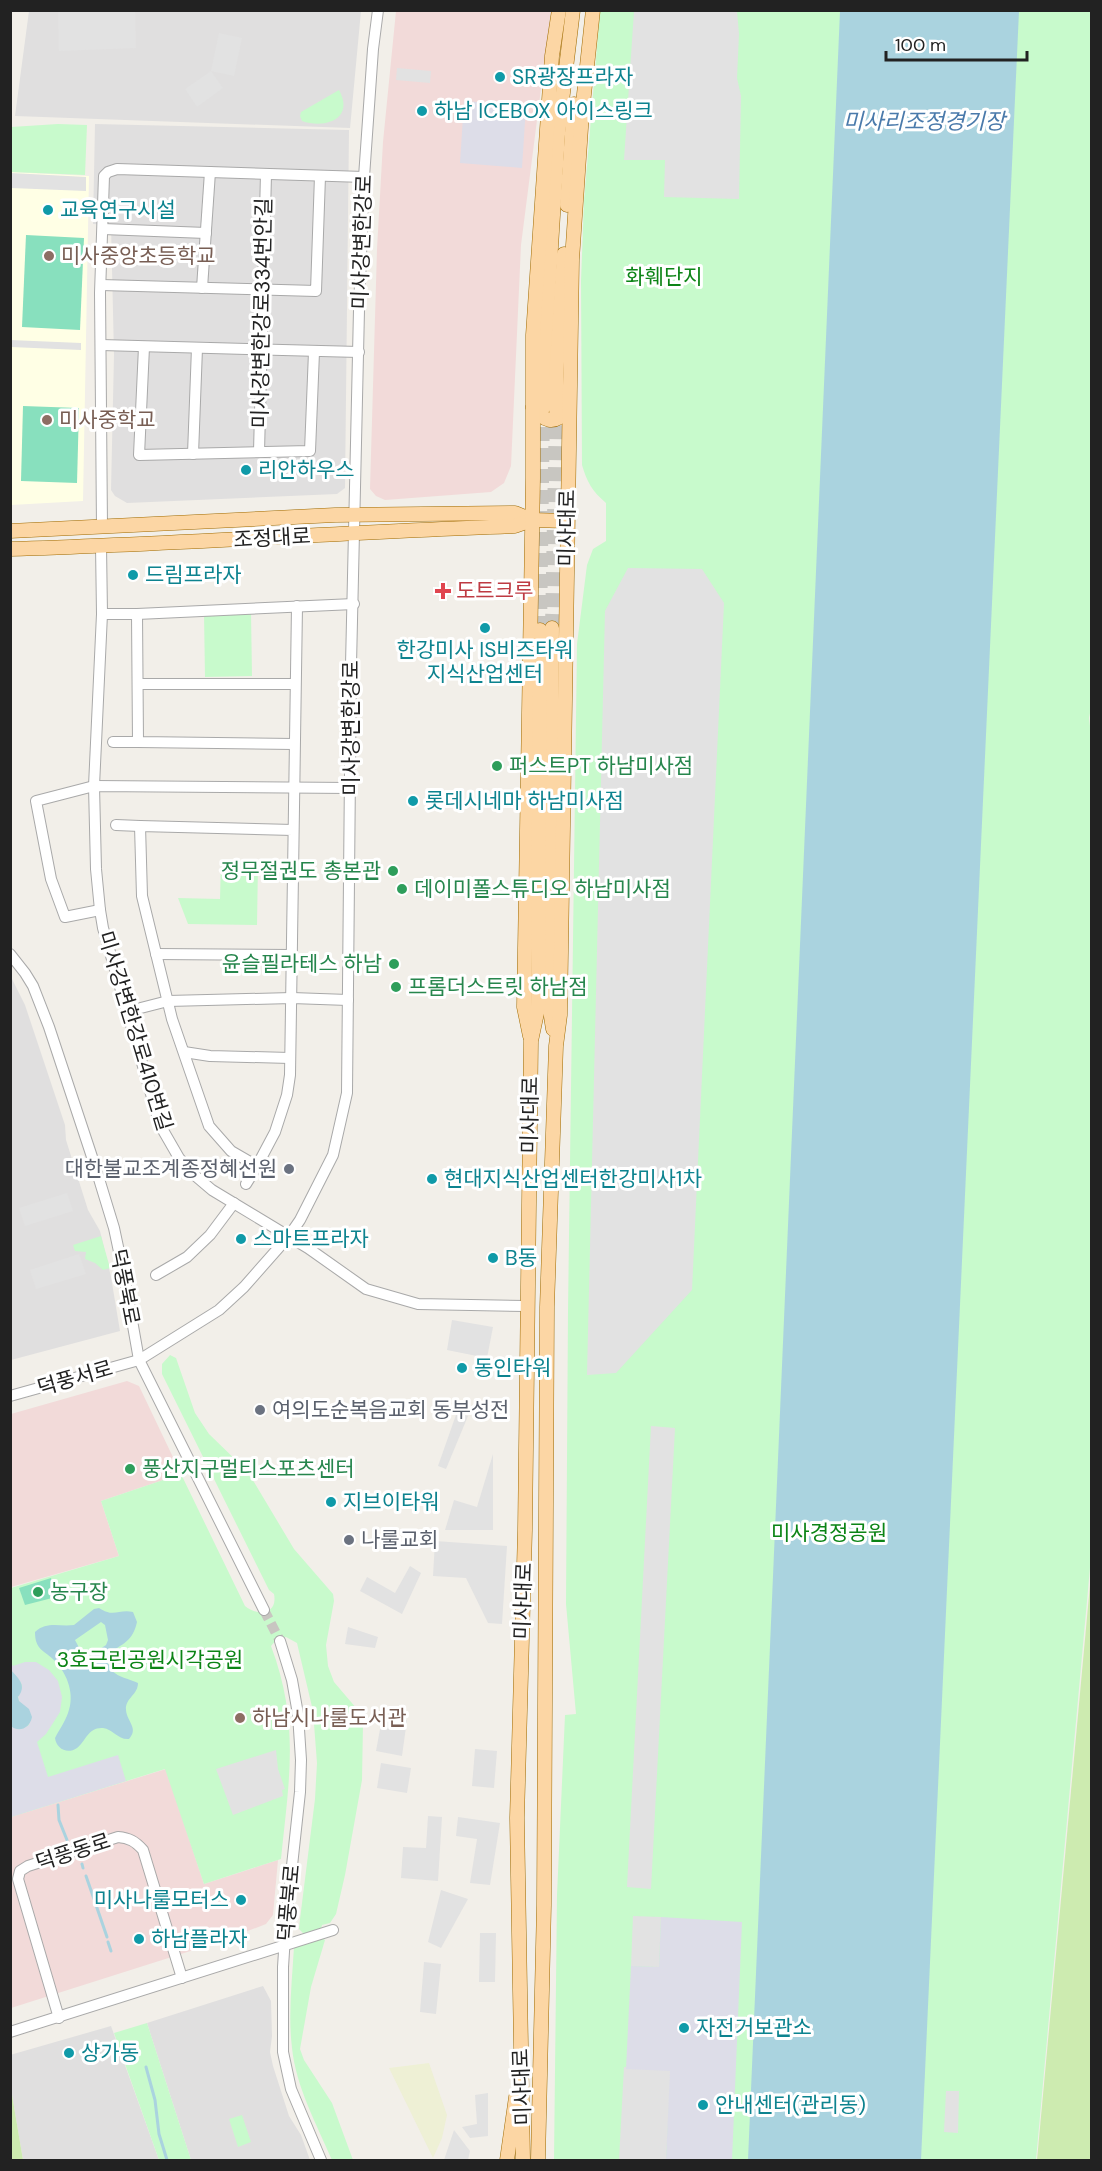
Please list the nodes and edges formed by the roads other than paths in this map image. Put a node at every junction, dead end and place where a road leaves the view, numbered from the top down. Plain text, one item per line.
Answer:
1 (378, 10) edge
2 (559, 10) edge
3 (573, 10) edge
4 (588, 10) edge
5 (593, 10) edge
6 (210, 172) junction
7 (266, 174) junction
8 (320, 176) junction
9 (364, 177) junction
10 (103, 229) junction
11 (206, 233) junction
12 (100, 285) junction
13 (202, 288) junction
14 (262, 290) junction
15 (100, 345) junction
16 (144, 346) junction
17 (197, 348) junction
18 (261, 350) junction
19 (314, 352) junction
20 (358, 352) junction
21 (570, 402) junction
22 (544, 409) junction
23 (259, 452) junction
24 (193, 454) junction
25 (355, 515) junction
26 (532, 520) junction
27 (567, 521) junction
28 (102, 526) junction
29 (10, 531) edge
30 (355, 532) junction
31 (101, 546) junction
32 (10, 549) edge
33 (354, 604) junction
34 (297, 606) junction
35 (102, 614) junction
36 (137, 615) junction
37 (138, 684) junction
38 (295, 684) junction
39 (113, 742) dead end
40 (138, 742) junction
41 (294, 744) junction
42 (94, 786) junction
43 (294, 788) junction
44 (351, 788) junction
45 (116, 825) dead end
46 (140, 826) junction
47 (293, 830) junction
48 (100, 910) junction
49 (10, 954) edge
50 (156, 954) junction
51 (291, 955) junction
52 (292, 998) junction
53 (348, 1000) junction
54 (168, 1001) junction
55 (129, 1011) junction
56 (531, 1041) junction
57 (556, 1046) junction
58 (184, 1052) junction
59 (290, 1058) junction
60 (256, 1166) junction
61 (246, 1184) dead end
62 (234, 1203) junction
63 (289, 1236) junction
64 (156, 1275) dead end
65 (526, 1306) junction
66 (139, 1360) junction
67 (10, 1396) edge
68 (264, 1610) tunnel mouth
69 (279, 1641) tunnel mouth
70 (333, 1930) dead end
71 (285, 1944) junction
72 (182, 1978) junction
73 (59, 2018) junction
74 (10, 2032) edge
75 (521, 2062) junction
76 (541, 2064) junction
77 (321, 2160) edge
78 (507, 2160) edge
79 (524, 2160) edge
80 (538, 2160) edge
81 (545, 2160) edge

1 - 9 street, 미사강변한강로
2 - 22 main road, 미사대로
3 - 22 main road, 미사대로
4 - 22 main road, 미사대로
5 - 21 main road, 미사대로
6 - 7 street
6 - 10 street
6 - 11 street
7 - 8 street
7 - 14 street, 미사강변한강로334번안길
8 - 9 street
8 - 14 street
9 - 20 street, 미사강변한강로
10 - 11 street
10 - 12 street
11 - 13 street
12 - 13 street
12 - 15 street
13 - 14 street
14 - 18 street, 미사강변한강로334번안길
15 - 16 street
15 - 28 street
16 - 17 street
16 - 24 street
17 - 18 street
17 - 24 street
18 - 19 street
18 - 23 street, 미사강변한강로334번안길
19 - 20 street
19 - 23 street
20 - 25 street, 미사강변한강로
21 - 22 main road
21 - 27 main road, 미사대로
22 - 26 main road, 미사대로
23 - 24 street
25 - 26 main road, 조정대로
25 - 28 main road, 조정대로
25 - 30 street, 미사강변한강로
26 - 27 main road, 조정대로
26 - 30 main road, 조정대로
26 - 56 main road, 미사대로
27 - 57 main road, 미사대로
28 - 29 main road, 조정대로
30 - 31 main road, 조정대로
30 - 33 street, 미사강변한강로
31 - 32 main road, 조정대로
31 - 35 street, 미사강변한강로410번길
33 - 34 street
33 - 44 street, 미사강변한강로
34 - 36 street
34 - 38 street
35 - 36 street
35 - 42 street, 미사강변한강로410번길
36 - 37 street
37 - 38 street
37 - 40 street
38 - 41 street
39 - 40 street
40 - 41 street
41 - 43 street
42 - 43 street
42 - 48 street, 미사강변한강로410번길
42 - 48 street
43 - 44 street
43 - 47 street
44 - 53 street, 미사강변한강로
45 - 46 street
46 - 47 street
46 - 50 street
47 - 51 street
48 - 55 street, 미사강변한강로410번길
49 - 66 street, 덕풍북로
50 - 51 street
50 - 54 street
51 - 52 street
52 - 53 street
52 - 54 street
52 - 59 street
53 - 63 street, 미사강변한강로
54 - 55 street
54 - 58 street
55 - 62 street, 미사강변한강로410번길
56 - 57 main road, 미사대로
56 - 65 main road, 미사대로
57 - 76 main road, 미사대로
58 - 59 street
58 - 60 street
59 - 60 street
60 - 61 street
62 - 63 street, 미사강변한강로410번길
62 - 64 street
63 - 65 street, 미사강변한강로410번길
63 - 66 street, 미사강변한강로
65 - 75 main road, 미사대로
66 - 67 street, 덕풍서로
66 - 68 street, 덕풍북로
69 - 71 street, 덕풍북로
70 - 71 street
71 - 72 street
71 - 77 street, 덕풍북로
72 - 73 street
72 - 73 street, 덕풍동로
73 - 74 street
75 - 78 main road
75 - 79 main road, 미사대로
76 - 80 main road, 미사대로
76 - 81 main road

